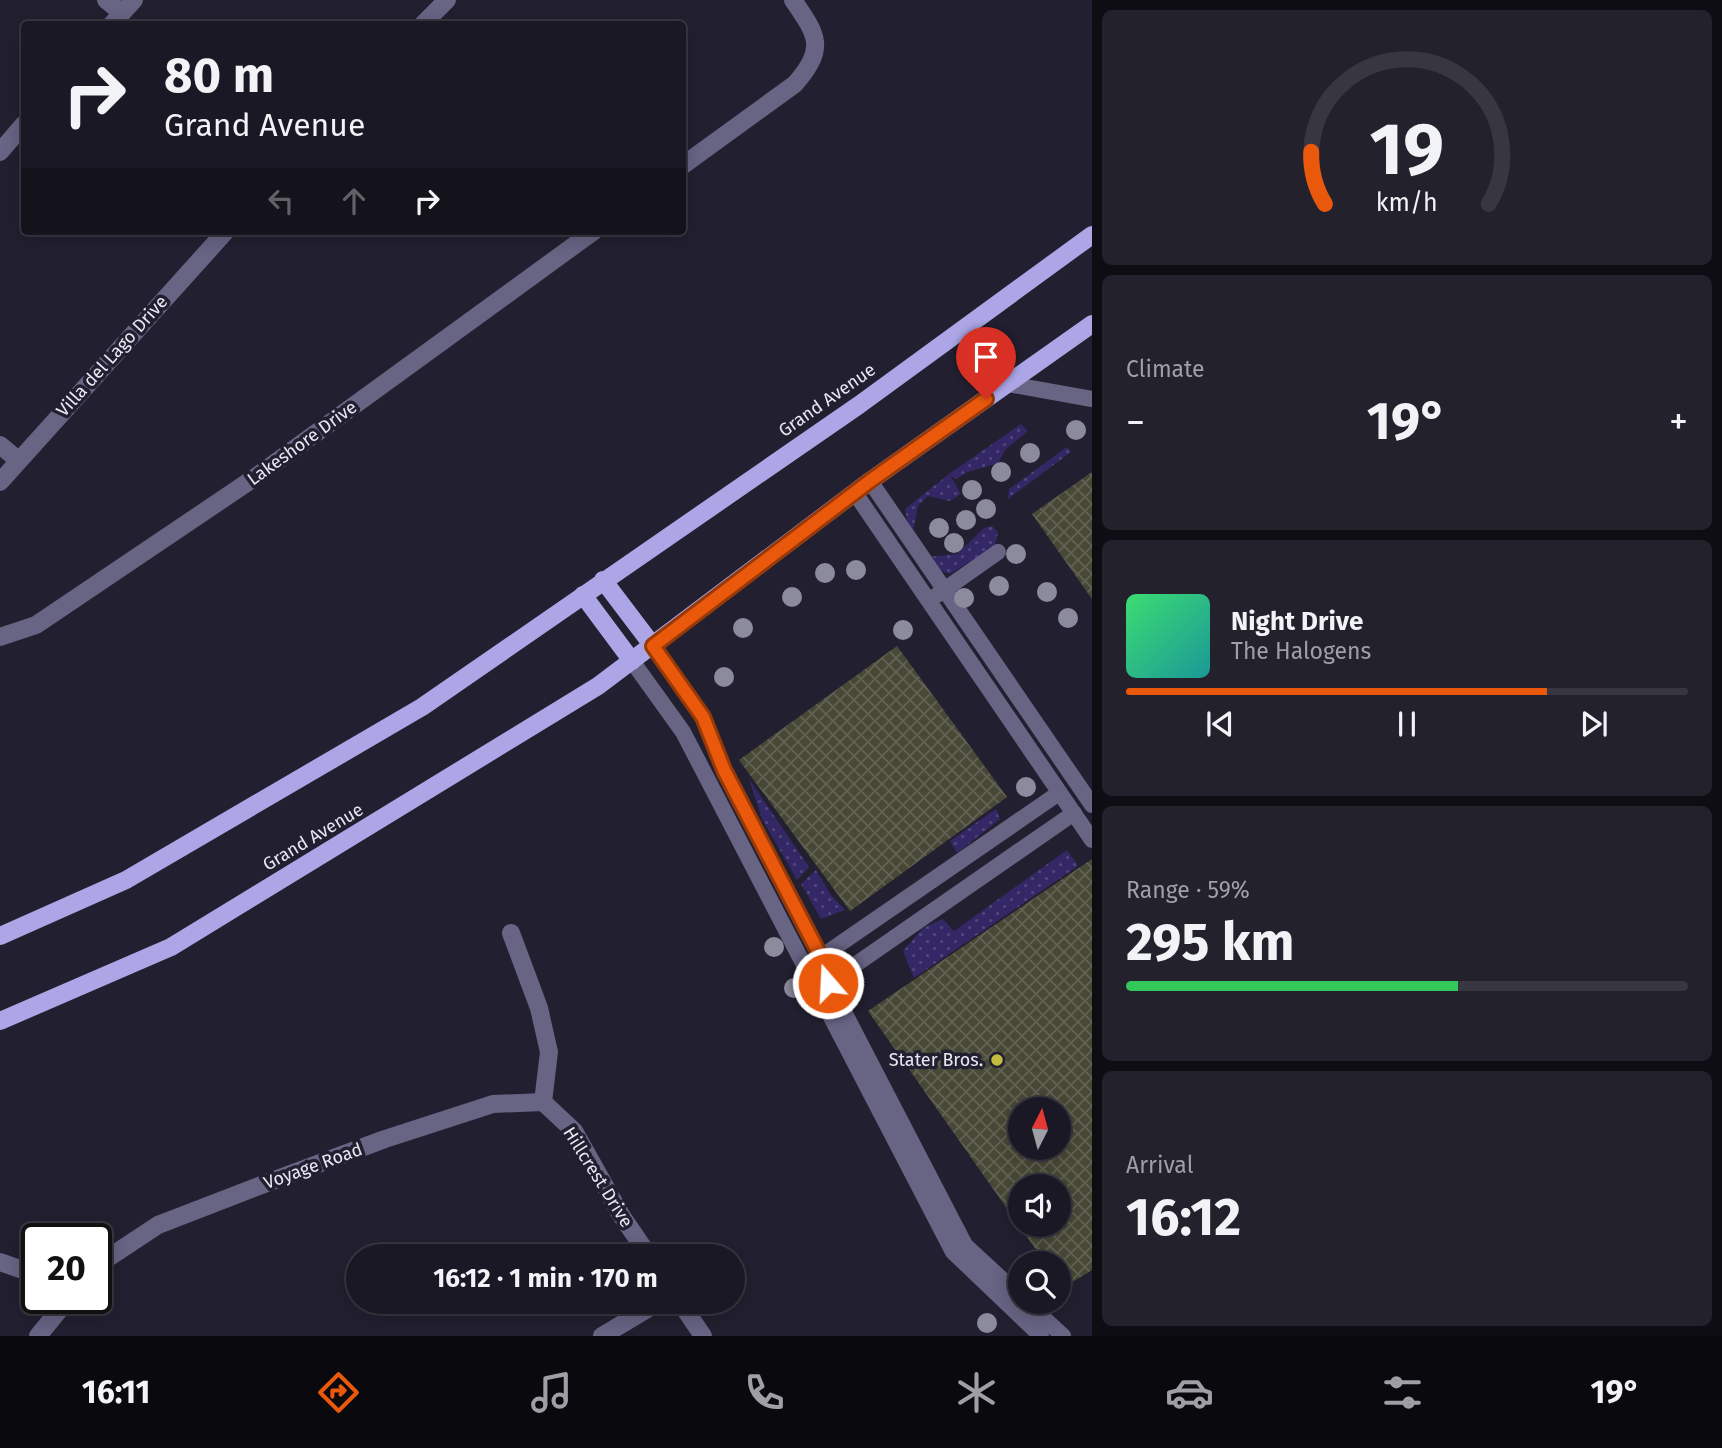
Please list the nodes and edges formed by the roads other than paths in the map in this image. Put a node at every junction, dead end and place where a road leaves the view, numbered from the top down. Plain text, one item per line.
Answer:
1 (106, 0) edge
2 (447, 0) edge
3 (793, 0) edge
4 (122, 13) edge
5 (426, 21) edge
6 (21, 128) edge
7 (0, 152) edge
8 (686, 163) edge
9 (1092, 234) edge
10 (222, 235) edge
11 (588, 235) edge
12 (1092, 324) edge
13 (1008, 384) junction
14 (1092, 399) edge
15 (0, 445) edge
16 (18, 460) junction
17 (870, 481) junction
18 (0, 482) edge
19 (855, 493) junction
20 (998, 552) dead end
21 (603, 580) junction
22 (944, 590) junction
23 (583, 595) junction
24 (929, 601) junction
25 (0, 637) edge
26 (653, 646) junction
27 (632, 661) junction
28 (1059, 793) junction
29 (1092, 806) edge
30 (1074, 813) junction
31 (1090, 834) edge
32 (511, 933) dead end
33 (0, 936) edge
34 (821, 957) junction
35 (828, 983) junction
36 (0, 1021) edge
37 (543, 1102) junction
38 (641, 1244) edge
39 (112, 1255) edge
40 (0, 1262) edge
41 (21, 1269) edge
42 (1008, 1285) edge
43 (55, 1314) edge
44 (639, 1314) edge
45 (688, 1314) edge
46 (1039, 1314) edge
47 (38, 1336) edge
48 (602, 1336) edge
49 (703, 1336) edge
50 (1041, 1336) edge
51 (1063, 1336) edge

1 - 4 street
2 - 5 street
3 - 8 street
6 - 7 street
9 - 21 main road, Grand Avenue
10 - 16 street, Villa del Lago Drive
11 - 25 street, Lakeshore Drive
12 - 13 main road, Grand Avenue
13 - 14 lane
13 - 17 main road, Grand Avenue
15 - 16 street
16 - 18 street, Villa del Lago Drive
17 - 19 main road, Grand Avenue
17 - 22 lane
19 - 24 lane
19 - 26 main road, Grand Avenue
20 - 22 lane
21 - 23 main road, Grand Avenue
21 - 26 main road
22 - 24 lane
22 - 29 lane
23 - 27 main road
23 - 33 main road, Grand Avenue
24 - 28 lane
26 - 27 main road, Grand Avenue
26 - 34 lane
27 - 36 main road, Grand Avenue
27 - 50 lane
28 - 30 lane
28 - 34 lane
30 - 31 lane
30 - 35 lane
32 - 37 street
34 - 35 lane
35 - 42 lane
37 - 38 street, Hillcrest Drive
37 - 39 street, Voyage Road
40 - 41 street
43 - 47 street
44 - 48 street
45 - 49 street
46 - 51 lane

